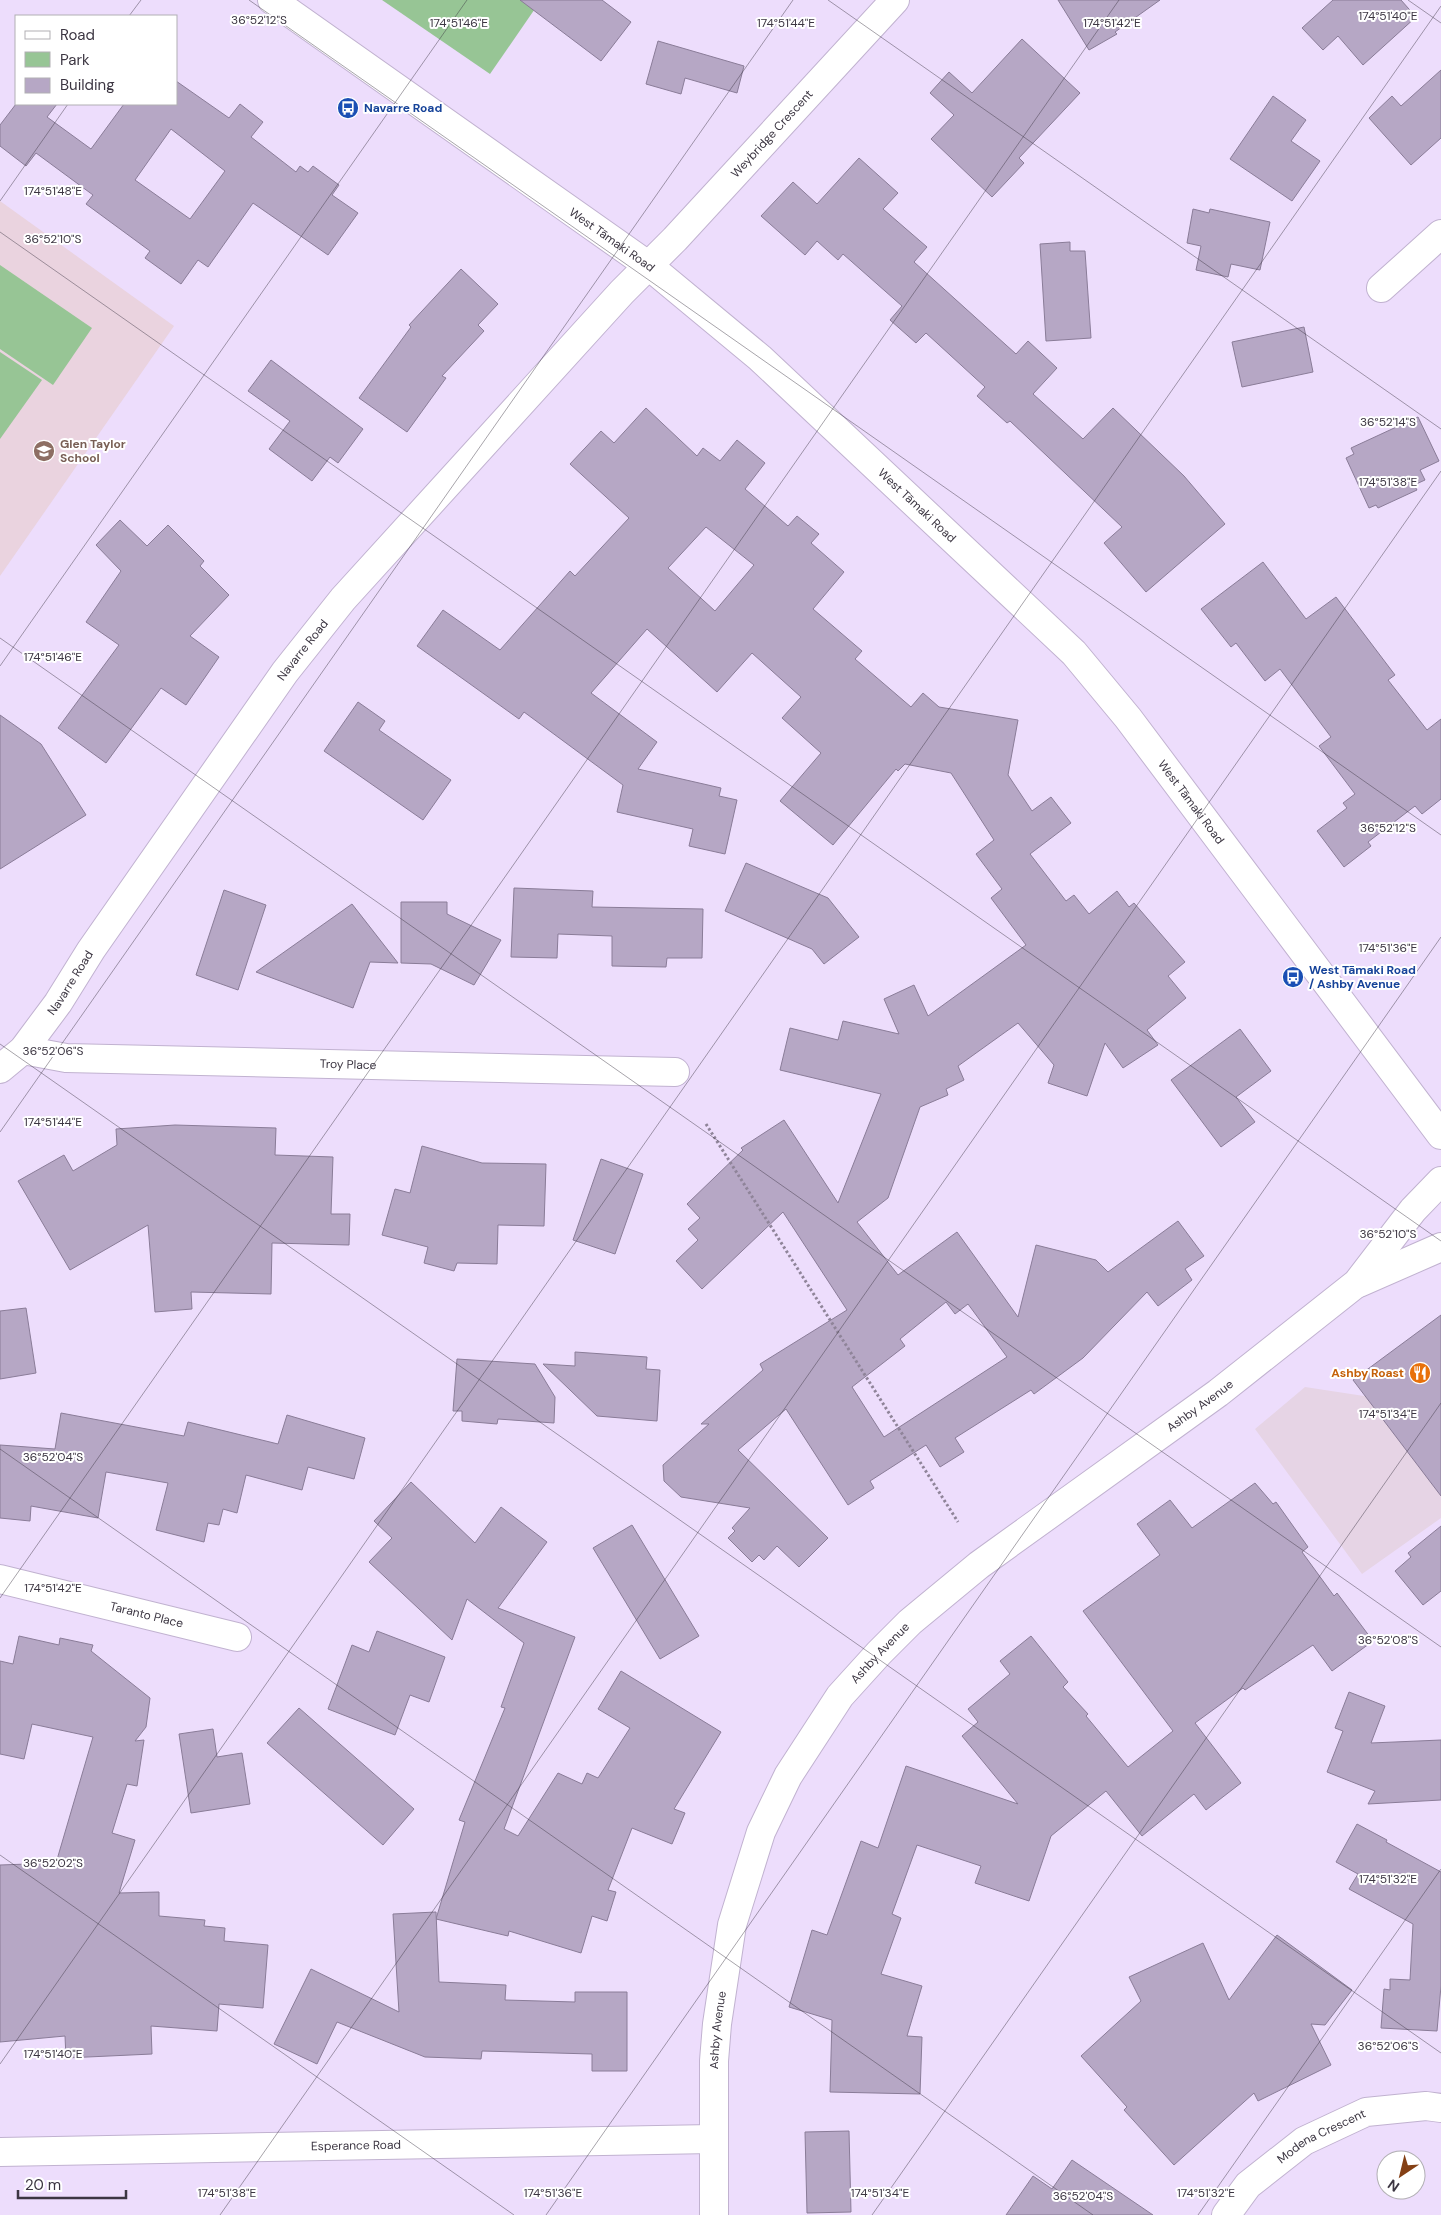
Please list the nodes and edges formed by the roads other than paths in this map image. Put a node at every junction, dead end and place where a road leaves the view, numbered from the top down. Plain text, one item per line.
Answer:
1 (272, 0) edge
2 (895, 0) edge
3 (1441, 234) edge
4 (649, 266) junction
5 (1381, 288) dead end
6 (23, 1050) junction
7 (0, 1069) edge
8 (675, 1072) dead end
9 (1441, 1135) edge
10 (1441, 1181) edge
11 (1441, 1247) edge
12 (1357, 1283) junction
13 (0, 1579) edge
14 (237, 1637) dead end
15 (1441, 2108) edge
16 (712, 2139) junction
17 (0, 2152) edge
18 (714, 2215) edge
19 (1226, 2215) edge

1 - 4 street, West Tāmaki Road
2 - 4 street, Weybridge Crescent
3 - 5 street
4 - 6 street, Navarre Road
4 - 9 street, West Tāmaki Road
6 - 7 street, Navarre Road
6 - 8 street, Troy Place
10 - 12 street, Ashby Avenue
11 - 12 street, Ashby Avenue
12 - 16 street, Ashby Avenue
13 - 14 street, Taranto Place
15 - 19 street, Modena Crescent
16 - 17 street, Esperance Road
16 - 18 street, Ashby Avenue

